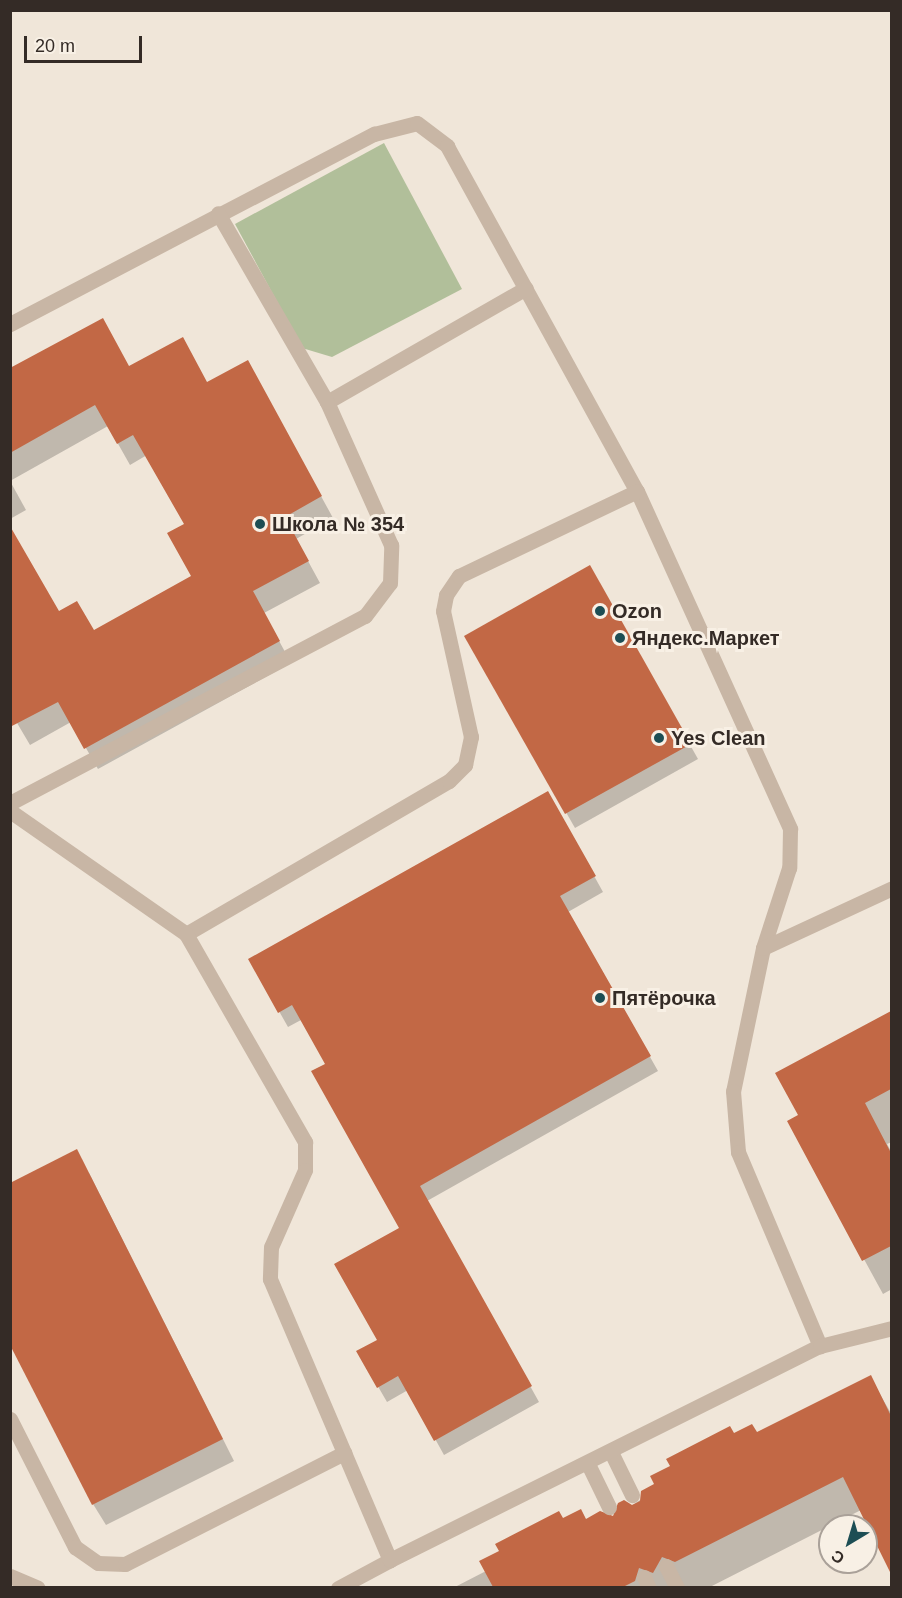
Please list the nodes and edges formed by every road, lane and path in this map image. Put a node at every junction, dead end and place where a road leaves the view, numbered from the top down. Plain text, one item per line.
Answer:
1 (218, 213) junction
2 (526, 288) junction
3 (10, 324) edge
4 (327, 402) junction
5 (637, 491) junction
6 (10, 803) edge
7 (10, 811) edge
8 (891, 888) edge
9 (186, 934) junction
10 (763, 948) junction
11 (891, 1328) edge
12 (820, 1346) junction
13 (10, 1419) edge
14 (611, 1452) junction
15 (344, 1453) junction
16 (588, 1464) junction
17 (632, 1495) dead end
18 (609, 1507) dead end
19 (390, 1560) junction
20 (666, 1566) dead end
21 (10, 1576) edge
22 (38, 1587) edge
23 (338, 1587) edge
24 (677, 1587) edge

1 - 2 street
1 - 3 street
1 - 4 street
2 - 4 street
2 - 5 street
4 - 6 street
5 - 9 street
5 - 10 street
7 - 9 street
8 - 10 street
9 - 15 street
10 - 12 street
11 - 12 street
12 - 14 street
13 - 15 street
14 - 16 street
14 - 17 street
15 - 19 street
16 - 18 street
16 - 19 street
19 - 23 street
20 - 24 street
21 - 22 street

